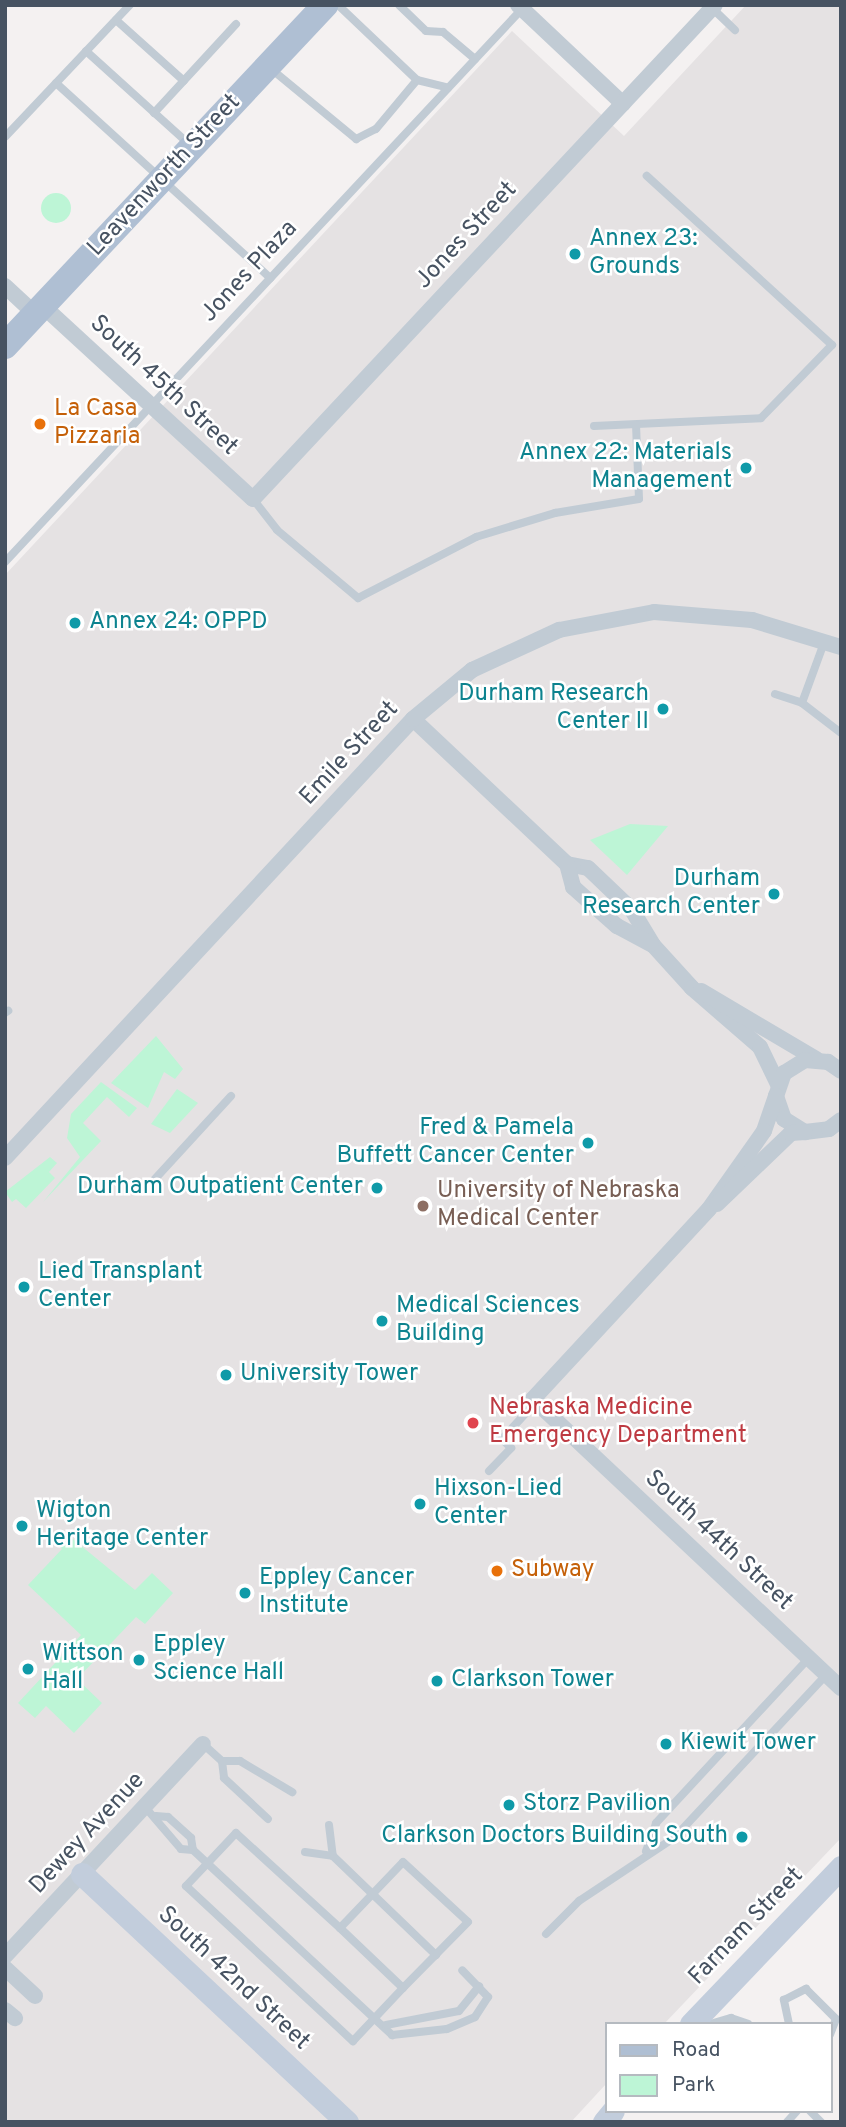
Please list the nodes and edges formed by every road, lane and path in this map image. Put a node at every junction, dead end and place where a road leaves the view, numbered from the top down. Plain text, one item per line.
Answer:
1 (130, 5) edge
2 (325, 5) edge
3 (338, 5) edge
4 (399, 5) edge
5 (520, 7) edge
6 (714, 7) edge
7 (116, 20) junction
8 (236, 24) dead end
9 (735, 30) dead end
10 (86, 51) junction
11 (475, 59) junction
12 (268, 66) junction
13 (417, 80) junction
14 (184, 81) junction
15 (56, 83) junction
16 (448, 88) junction
17 (623, 104) junction
18 (154, 113) junction
19 (5, 137) edge
20 (192, 147) junction
21 (647, 176) dead end
22 (161, 180) junction
23 (270, 278) junction
24 (5, 286) edge
25 (39, 310) junction
26 (5, 346) edge
27 (836, 346) edge
28 (151, 406) junction
29 (636, 425) junction
30 (594, 426) dead end
31 (253, 499) junction
32 (5, 562) edge
33 (833, 644) edge
34 (775, 694) dead end
35 (802, 703) junction
36 (413, 719) junction
37 (841, 733) edge
38 (568, 864) junction
39 (653, 946) junction
40 (692, 988) junction
41 (816, 1059) junction
42 (841, 1071) edge
43 (777, 1090) junction
44 (231, 1096) dead end
45 (841, 1120) edge
46 (805, 1132) junction
47 (5, 1158) edge
48 (154, 1180) dead end
49 (709, 1209) junction
50 (535, 1400) junction
51 (489, 1471) dead end
52 (808, 1658) junction
53 (827, 1675) junction
54 (841, 1688) edge
55 (203, 1744) joint
56 (222, 1761) junction
57 (292, 1792) dead end
58 (150, 1812) junction
59 (268, 1819) dead end
60 (329, 1825) dead end
61 (193, 1850) junction
62 (305, 1852) dead end
63 (646, 1852) junction
64 (332, 1856) junction
65 (207, 1863) junction
66 (841, 1867) edge
67 (82, 1874) junction
68 (372, 1894) junction
69 (340, 1928) junction
70 (546, 1934) dead end
71 (436, 1955) junction
72 (5, 1956) edge
73 (5, 1968) edge
74 (462, 1970) dead end
75 (479, 1986) junction
76 (403, 1988) junction
77 (35, 1996) dead end
78 (373, 2020) junction
79 (693, 2022) edge
80 (717, 2022) edge
81 (742, 2022) edge
82 (789, 2022) edge
83 (386, 2025) junction
84 (832, 2030) edge
85 (347, 2122) edge

1 - 7 lane
2 - 12 main road, Leavenworth Street
3 - 13 lane
4 - 11 lane
5 - 11 lane, Jones Plaza
5 - 17 street
6 - 9 lane
6 - 17 street, Jones Street
7 - 10 lane
7 - 14 lane
8 - 14 lane
10 - 15 lane
10 - 18 lane
11 - 16 lane, Jones Plaza
12 - 13 lane
12 - 20 main road, Leavenworth Street
13 - 16 lane
14 - 18 lane
15 - 19 lane
15 - 22 lane
16 - 23 lane, Jones Plaza
17 - 31 street, Jones Street
18 - 20 lane
20 - 22 main road, Leavenworth Street
21 - 27 lane
22 - 23 lane
22 - 25 main road, Leavenworth Street
23 - 28 lane, Jones Plaza
24 - 25 street, South 45th Street
25 - 26 main road, Leavenworth Street
25 - 28 street, South 45th Street
27 - 29 lane
28 - 31 street, South 45th Street
28 - 32 lane, Jones Plaza
29 - 30 lane
29 - 31 lane
33 - 35 lane
33 - 36 street, Emile Street
34 - 35 lane
35 - 37 lane
36 - 38 street
36 - 47 street, Emile Street
38 - 39 street
38 - 39 street
39 - 40 street
40 - 41 street
40 - 43 street
41 - 42 street
41 - 43 street
43 - 46 street
43 - 49 street
44 - 48 lane
45 - 46 street
46 - 49 street
49 - 50 street
50 - 51 lane
50 - 52 street, South 44th Street
52 - 53 street, South 44th Street
52 - 63 lane
53 - 54 street, South 44th Street
53 - 63 lane
55 - 56 lane
55 - 58 street, Dewey Avenue
56 - 57 lane
56 - 59 lane
58 - 61 lane
58 - 61 lane
58 - 67 street, Dewey Avenue
60 - 64 lane
61 - 65 lane
62 - 64 lane
63 - 70 lane
64 - 68 lane
65 - 69 lane
65 - 78 lane
65 - 78 lane
66 - 79 main road, Farnam Street
67 - 72 street, Dewey Avenue
67 - 85 main road, South 42nd Street
68 - 69 lane
68 - 71 lane
68 - 71 lane
69 - 76 lane
71 - 76 lane
73 - 77 street
74 - 75 lane
75 - 83 lane
75 - 83 lane
76 - 78 lane
78 - 83 lane
80 - 81 lane
82 - 84 lane

